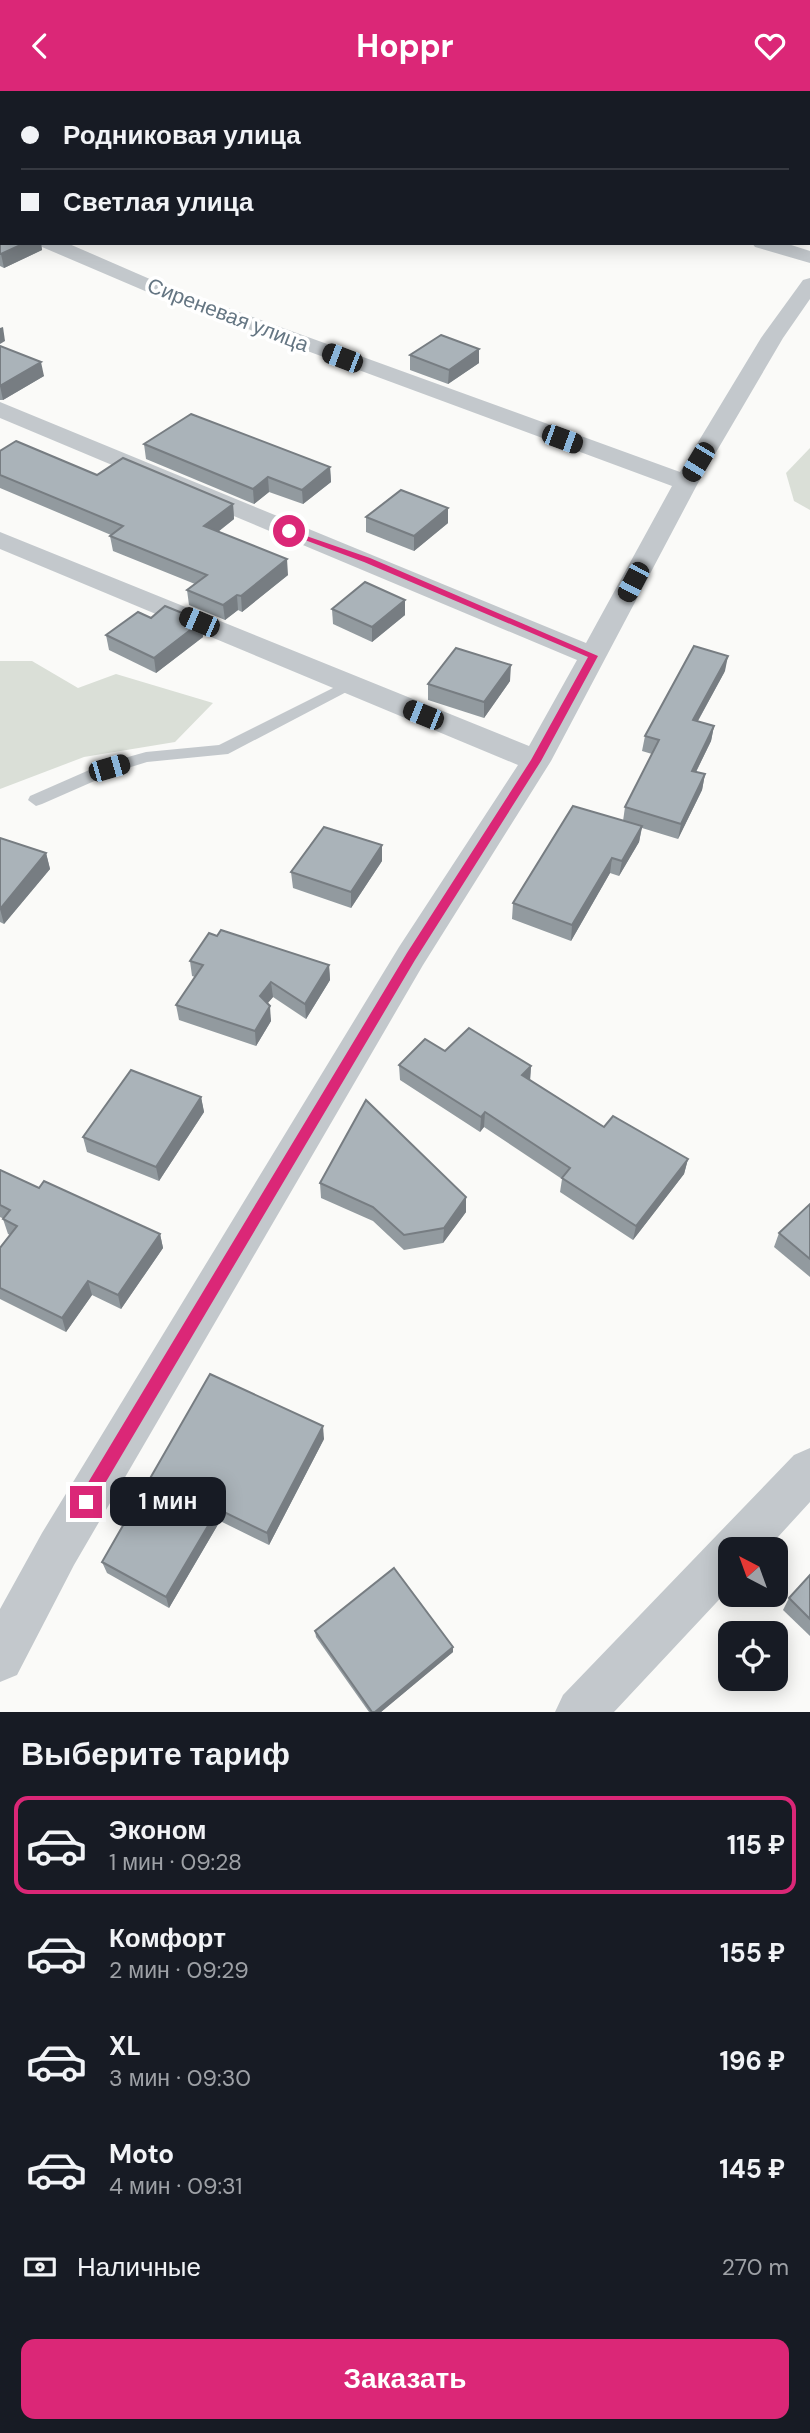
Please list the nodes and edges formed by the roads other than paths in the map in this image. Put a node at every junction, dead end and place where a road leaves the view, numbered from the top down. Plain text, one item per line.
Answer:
1 (54, 245) edge
2 (769, 245) edge
3 (810, 257) edge
4 (810, 284) edge
5 (0, 409) edge
6 (686, 483) junction
7 (0, 540) edge
8 (593, 656) junction
9 (349, 685) junction
10 (536, 761) junction
11 (36, 800) dead end
12 (810, 1470) edge
13 (746, 1537) edge
14 (718, 1567) edge
15 (0, 1658) edge
16 (580, 1712) edge

1 - 6 street, Сиреневая улица
2 - 3 street
4 - 6 street
5 - 8 street
6 - 8 street
7 - 9 street
8 - 10 street
9 - 10 street
9 - 11 lane
10 - 15 street
12 - 13 street
14 - 16 street

